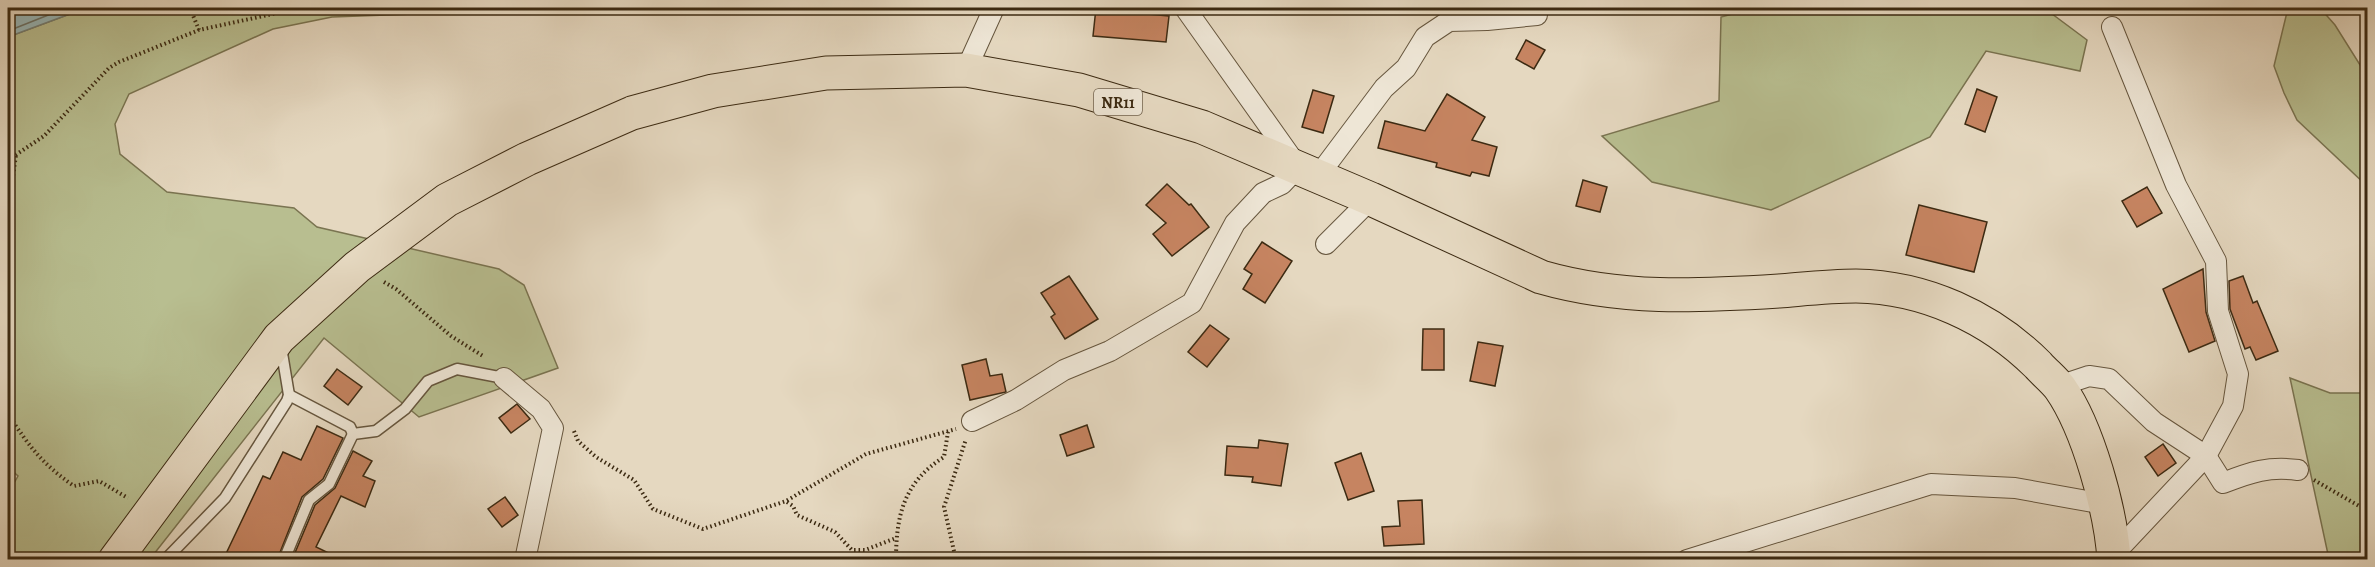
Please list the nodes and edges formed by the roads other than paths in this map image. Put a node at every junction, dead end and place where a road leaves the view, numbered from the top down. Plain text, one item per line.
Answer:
1 (994, 8) edge
2 (1185, 8) edge
3 (1537, 15) dead end
4 (2112, 27) dead end
5 (966, 70) junction
6 (1308, 172) junction
7 (1371, 199) junction
8 (1326, 244) dead end
9 (279, 338) junction
10 (504, 378) joint
11 (2058, 386) junction
12 (289, 395) junction
13 (972, 421) road end
14 (353, 434) junction
15 (2206, 456) junction
16 (2298, 470) road end
17 (2104, 504) junction
18 (2114, 557) edge
19 (115, 560) edge
20 (165, 560) edge
21 (284, 560) edge
22 (525, 560) edge
23 (1687, 560) edge

1 - 5 street
2 - 6 street
3 - 6 street
4 - 15 street
5 - 6 highway, NR11
5 - 9 highway, NR11
6 - 7 highway, NR11
6 - 13 street
7 - 8 street
7 - 11 highway, NR11
9 - 12 lane
9 - 19 highway, NR11
10 - 14 lane
10 - 22 street
11 - 15 street
11 - 17 highway, NR11
12 - 14 lane
12 - 20 lane
14 - 21 lane
15 - 16 street
15 - 18 street
17 - 18 highway, NR11
17 - 23 street

